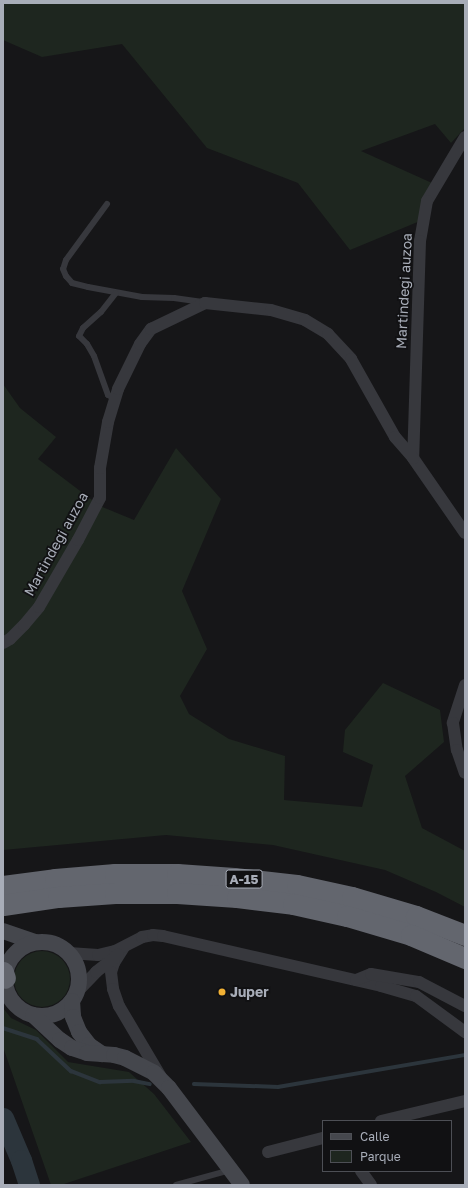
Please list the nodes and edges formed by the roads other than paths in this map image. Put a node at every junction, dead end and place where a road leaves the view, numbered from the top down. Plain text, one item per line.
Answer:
1 (465, 137) edge
2 (107, 204) dead end
3 (116, 293) junction
4 (205, 303) junction
5 (115, 399) junction
6 (413, 458) junction
7 (465, 533) edge
8 (3, 643) edge
9 (465, 685) edge
10 (465, 773) edge
11 (9, 885) edge
12 (3, 905) edge
13 (3, 931) edge
14 (465, 935) edge
15 (35, 942) junction
16 (122, 950) junction
17 (69, 953) junction
18 (465, 958) edge
19 (4, 971) edge
20 (356, 980) junction
21 (75, 996) junction
22 (465, 1006) edge
23 (33, 1015) junction
24 (465, 1032) edge
25 (102, 1054) junction
26 (163, 1080) junction
27 (465, 1101) edge
28 (385, 1120) edge
29 (322, 1138) edge
30 (268, 1152) dead end
31 (231, 1170) junction
32 (362, 1172) edge
33 (176, 1185) edge
34 (242, 1185) edge
35 (371, 1185) edge

1 - 6 street, Martindegi auzoa
2 - 3 lane
3 - 4 lane
3 - 5 lane
4 - 5 street, Martindegi auzoa
4 - 6 street
5 - 8 street, Martindegi auzoa
6 - 7 street
9 - 10 street
11 - 14 highway, A-15
12 - 18 highway, A-15
13 - 15 main road
15 - 17 main road
15 - 19 main road
16 - 17 street
16 - 20 street
16 - 21 street
16 - 26 street
17 - 21 main road
19 - 23 main road
20 - 22 street
20 - 24 street
21 - 23 main road
21 - 25 main road
23 - 25 main road
25 - 26 main road
26 - 31 main road
27 - 28 street
29 - 30 street
31 - 33 lane
31 - 34 main road
32 - 35 street

